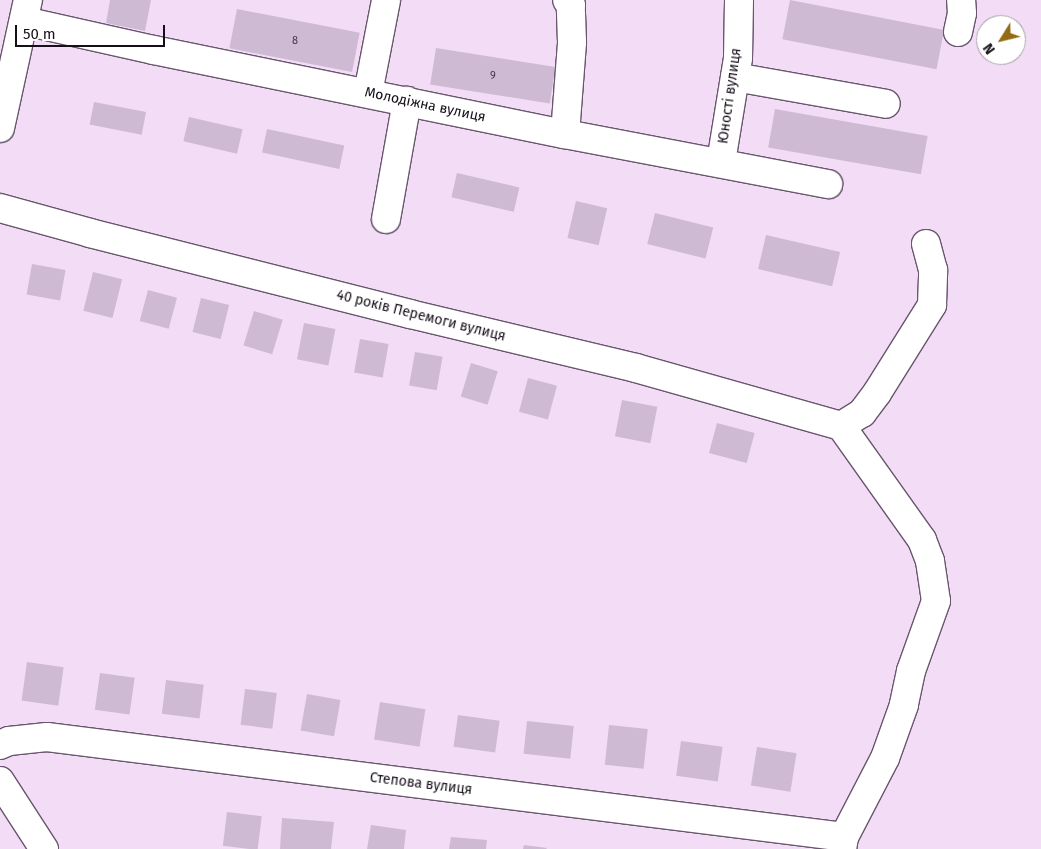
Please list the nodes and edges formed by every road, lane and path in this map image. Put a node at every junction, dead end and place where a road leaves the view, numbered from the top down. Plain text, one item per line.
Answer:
1 (386, 0) edge
2 (567, 0) edge
3 (739, 0) edge
4 (961, 0) edge
5 (24, 6) edge
6 (958, 32) dead end
7 (735, 76) junction
8 (368, 93) junction
9 (407, 101) junction
10 (886, 104) dead end
11 (0, 128) edge
12 (565, 134) junction
13 (721, 162) junction
14 (828, 184) dead end
15 (0, 208) edge
16 (386, 219) dead end
17 (926, 244) dead end
18 (841, 426) junction
19 (0, 745) edge
20 (0, 781) edge
21 (843, 843) edge
22 (44, 849) edge

1 - 8 street
2 - 12 street
3 - 7 street, Юності вулиця
4 - 6 street
5 - 8 street, Молодіжна вулиця
5 - 11 street
7 - 10 street
7 - 13 street, Юності вулиця
8 - 9 street, Молодіжна вулиця
9 - 12 street, Молодіжна вулиця
9 - 16 street
12 - 13 street, Молодіжна вулиця
13 - 14 street, Молодіжна вулиця
15 - 18 street, 40 років Перемоги вулиця
17 - 18 street
18 - 21 street
19 - 21 street, Степова вулиця
20 - 22 street

